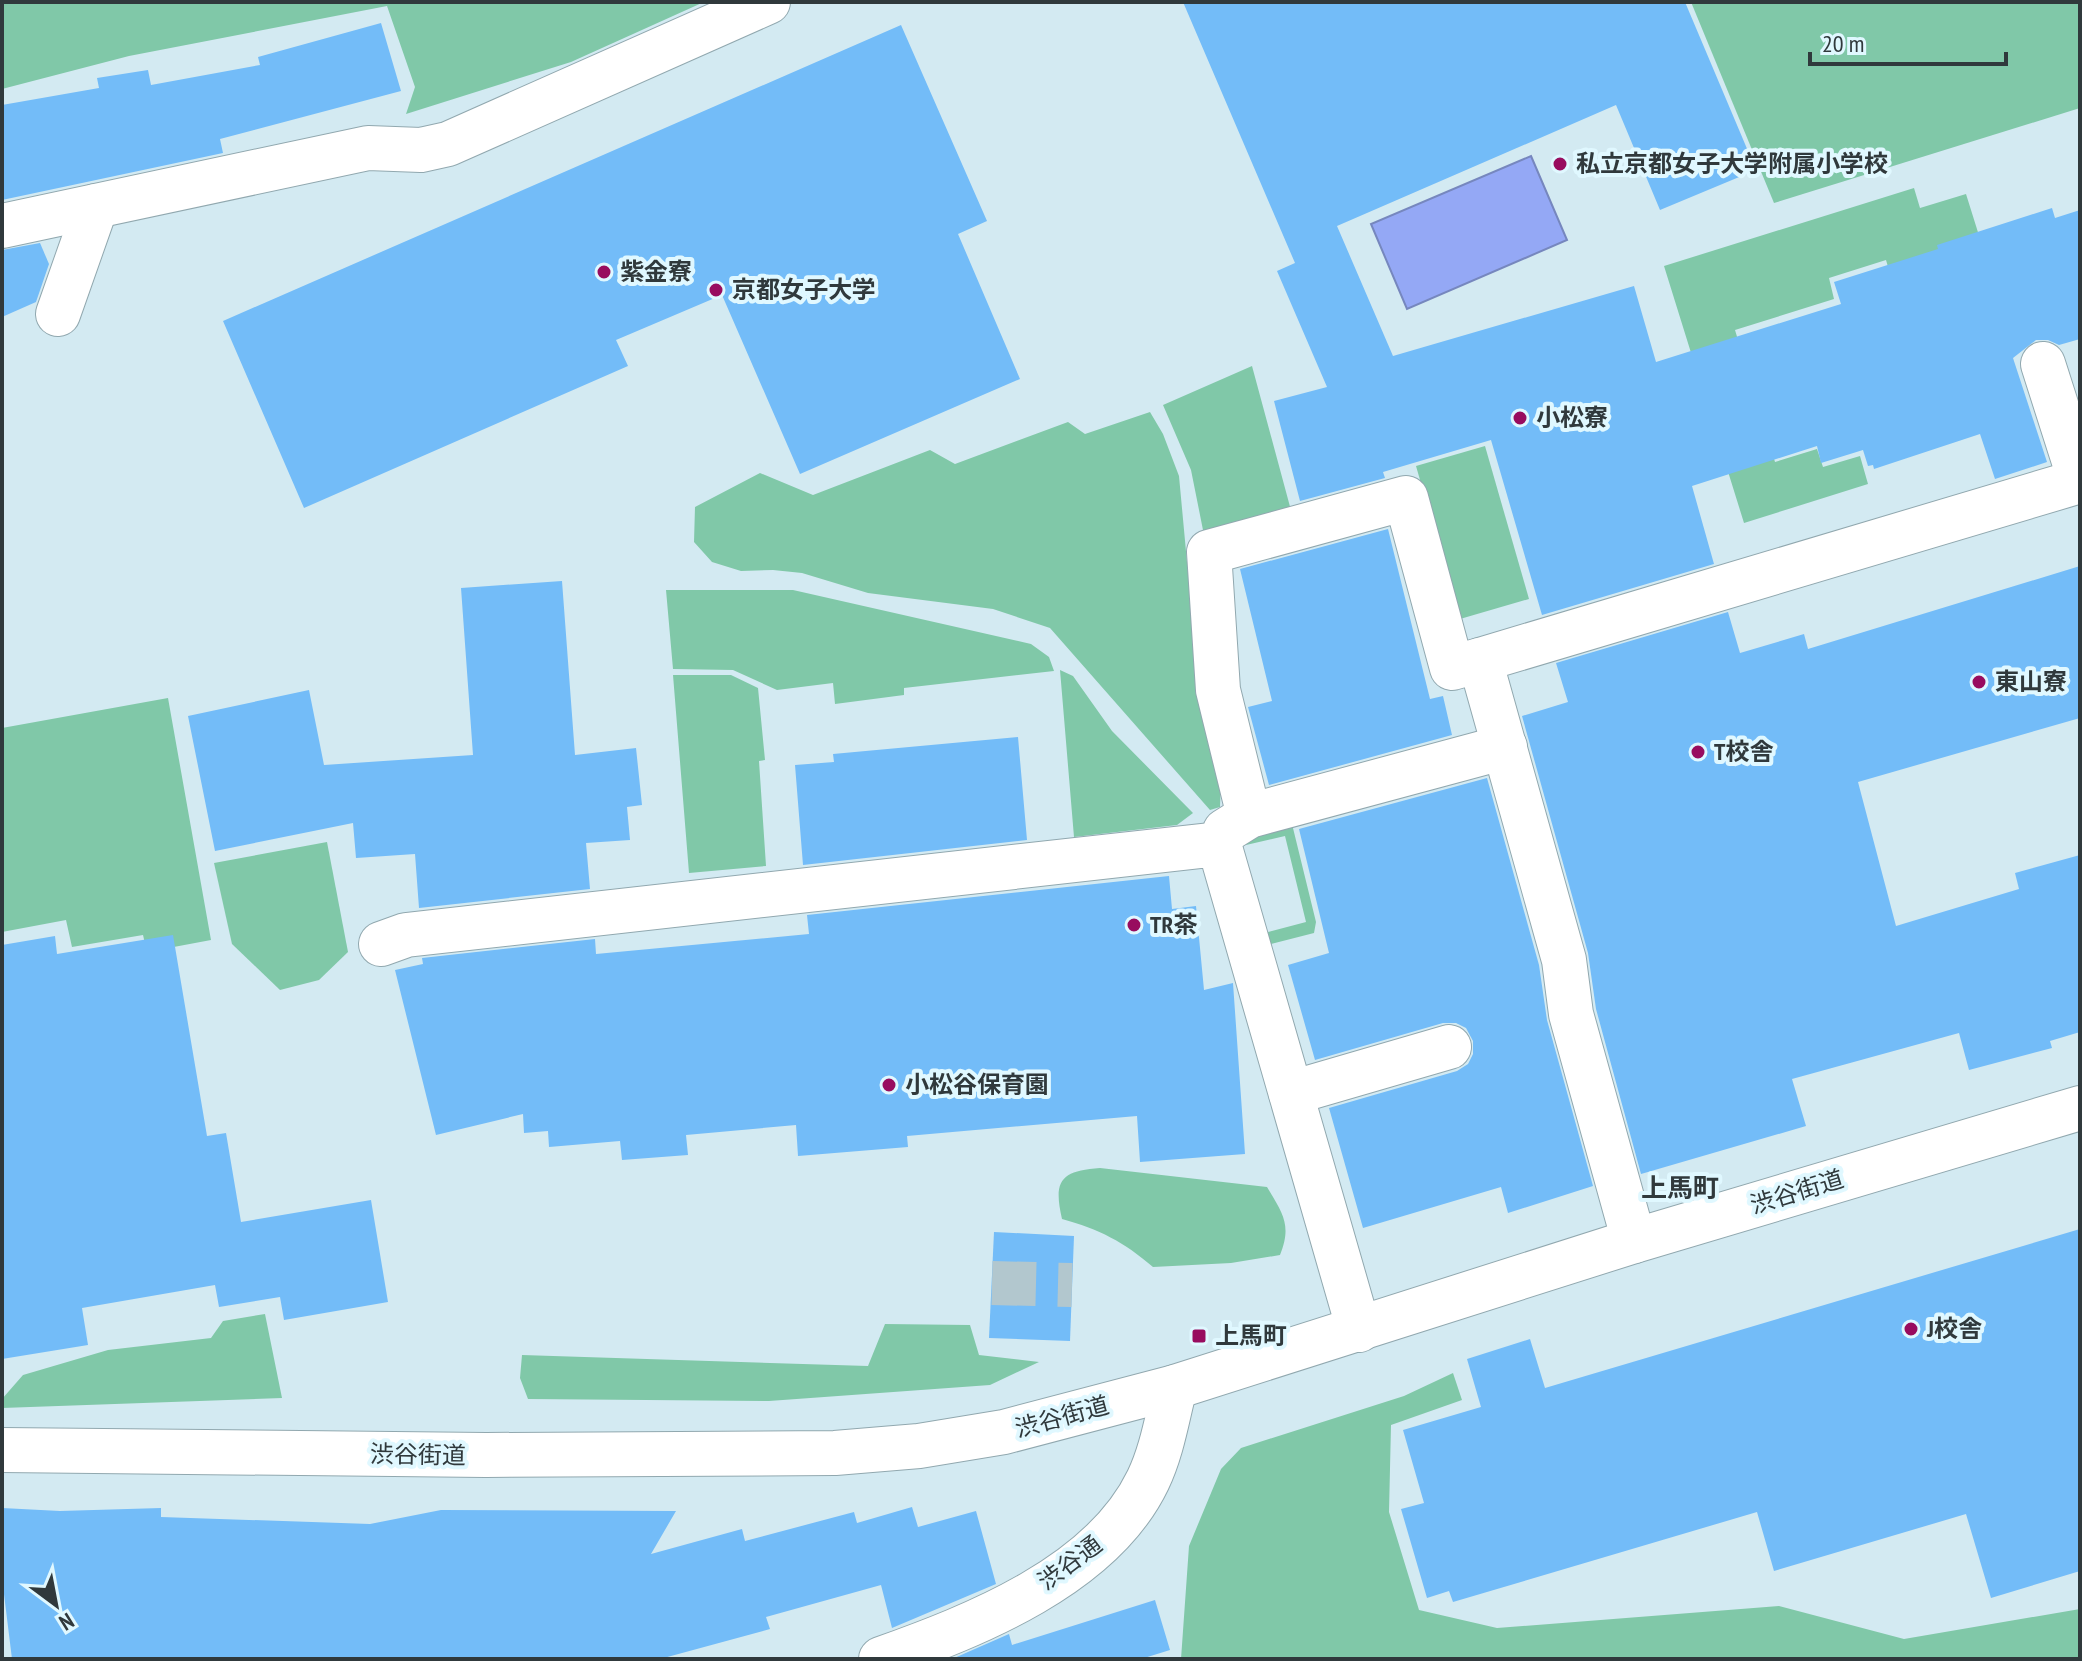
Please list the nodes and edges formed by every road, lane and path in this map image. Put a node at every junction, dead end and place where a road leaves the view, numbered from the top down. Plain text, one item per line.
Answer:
1 (768, 2) edge
2 (96, 206) junction
3 (2, 226) edge
4 (58, 314) dead end
5 (2043, 364) dead end
6 (2080, 481) edge
7 (1480, 660) junction
8 (1505, 747) junction
9 (1234, 830) junction
10 (381, 944) dead end
11 (1449, 1047) dead end
12 (1291, 1093) junction
13 (2080, 1108) edge
14 (1634, 1241) junction
15 (1359, 1330) junction
16 (1175, 1387) junction
17 (2, 1450) edge
18 (881, 1659) edge

1 - 2 street
2 - 3 street
2 - 4 street
5 - 6 street
6 - 7 street
7 - 8 street
7 - 9 street
8 - 9 street
8 - 14 street
9 - 10 street
9 - 12 street
11 - 12 street
12 - 15 street
13 - 14 street, 渋谷街道
14 - 15 street, 渋谷街道
15 - 16 street, 渋谷街道
16 - 17 street, 渋谷街道
16 - 18 street, 渋谷通

